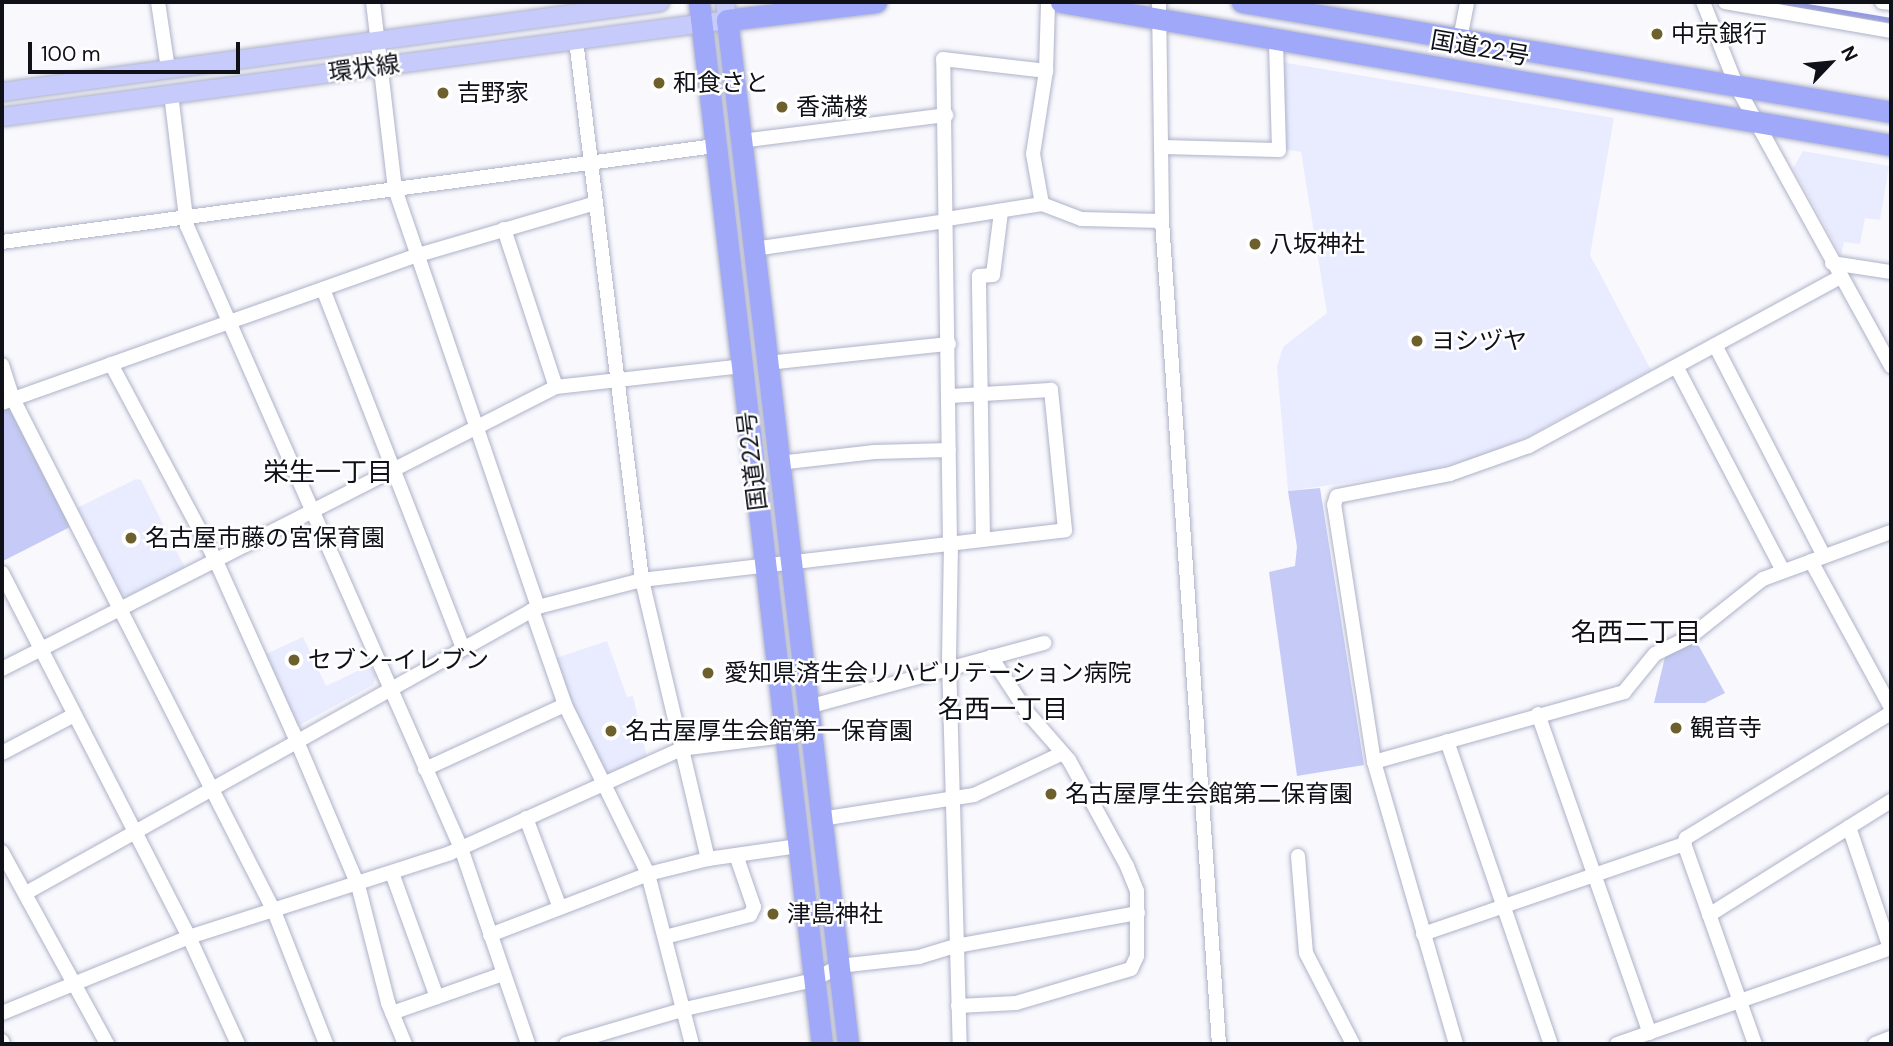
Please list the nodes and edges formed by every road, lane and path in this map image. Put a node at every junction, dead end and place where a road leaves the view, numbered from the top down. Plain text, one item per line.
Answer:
1 (158, 2) edge
2 (373, 2) edge
3 (660, 2) edge
4 (699, 2) edge
5 (877, 2) edge
6 (1048, 2) edge
7 (1060, 2) edge
8 (1241, 2) edge
9 (1467, 2) edge
10 (1703, 2) edge
11 (1725, 2) edge
12 (1882, 2) edge
13 (1891, 3) edge
14 (573, 8) edge
15 (726, 11) edge
16 (1160, 11) edge
17 (699, 24) junction
18 (1891, 31) edge
19 (1460, 39) junction
20 (576, 40) junction
21 (1276, 40) junction
22 (378, 41) junction
23 (381, 65) junction
24 (168, 69) junction
25 (1046, 71) junction
26 (1737, 87) junction
27 (2, 92) edge
28 (171, 94) junction
29 (1891, 112) edge
30 (946, 114) junction
31 (2, 117) edge
32 (1754, 121) junction
33 (741, 141) junction
34 (1891, 145) edge
35 (715, 146) junction
36 (1161, 147) junction
37 (591, 161) junction
38 (395, 189) junction
39 (596, 203) junction
40 (1042, 204) junction
41 (1001, 212) junction
42 (186, 217) junction
43 (947, 220) junction
44 (1162, 221) junction
45 (504, 229) junction
46 (2, 242) edge
47 (754, 249) junction
48 (418, 255) junction
49 (1832, 262) junction
50 (1891, 272) edge
51 (1840, 277) junction
52 (323, 289) junction
53 (229, 322) junction
54 (949, 344) junction
55 (1715, 345) junction
56 (767, 363) junction
57 (111, 364) junction
58 (2, 365) edge
59 (741, 366) junction
60 (1891, 366) edge
61 (1677, 368) junction
62 (618, 380) junction
63 (555, 387) junction
64 (949, 396) junction
65 (982, 396) junction
66 (7, 401) edge
67 (477, 429) junction
68 (949, 450) junction
69 (779, 463) junction
70 (393, 471) junction
71 (312, 512) junction
72 (1891, 532) edge
73 (983, 540) junction
74 (951, 544) junction
75 (1817, 559) junction
76 (216, 561) junction
77 (790, 563) junction
78 (765, 565) junction
79 (1783, 571) junction
80 (2, 573) edge
81 (642, 580) junction
82 (120, 609) junction
83 (535, 609) junction
84 (1044, 643) dead end
85 (463, 648) junction
86 (41, 649) junction
87 (991, 657) junction
88 (952, 668) junction
89 (2, 669) edge
90 (389, 689) junction
91 (565, 705) junction
92 (808, 707) junction
93 (1891, 708) edge
94 (1891, 713) edge
95 (1538, 714) junction
96 (74, 715) junction
97 (785, 736) junction
98 (297, 741) junction
99 (1447, 741) junction
100 (681, 749) junction
101 (2, 753) edge
102 (1063, 753) junction
103 (1374, 762) junction
104 (425, 769) junction
105 (600, 783) junction
106 (212, 789) junction
107 (954, 799) junction
108 (1891, 801) edge
109 (526, 818) junction
110 (821, 819) junction
111 (1849, 827) junction
112 (134, 832) junction
113 (1684, 844) junction
114 (799, 846) junction
115 (461, 848) junction
116 (736, 855) junction
117 (1298, 856) dead end
118 (3, 858) edge
119 (708, 859) junction
120 (393, 873) junction
121 (648, 874) junction
122 (1595, 875) junction
123 (358, 885) junction
124 (26, 893) junction
125 (1505, 906) junction
126 (560, 908) junction
127 (274, 911) junction
128 (1138, 913) junction
129 (1709, 915) junction
130 (490, 934) junction
131 (1423, 934) junction
132 (189, 937) junction
133 (665, 937) junction
134 (956, 946) junction
135 (1891, 948) edge
136 (839, 966) junction
137 (503, 974) junction
138 (74, 980) junction
139 (814, 980) junction
140 (437, 997) junction
141 (1739, 1002) junction
142 (958, 1006) junction
143 (685, 1009) junction
144 (2, 1013) edge
145 (392, 1013) junction
146 (1650, 1033) junction
147 (1891, 1038) edge
148 (107, 1044) edge
149 (238, 1044) edge
150 (326, 1044) edge
151 (405, 1044) edge
152 (528, 1044) edge
153 (566, 1044) edge
154 (692, 1044) edge
155 (822, 1044) edge
156 (848, 1044) edge
157 (960, 1044) edge
158 (1219, 1044) edge
159 (1353, 1044) edge
160 (1456, 1044) edge
161 (1551, 1044) edge
162 (1617, 1044) edge
163 (1755, 1044) edge
164 (1875, 1044) edge

1 - 24 street
2 - 22 street
3 - 14 main road, 環状線
4 - 17 highway, 国道22号
5 - 15 highway
6 - 25 street
7 - 16 highway, 国道22号
8 - 19 highway, 国道22号
9 - 19 street
10 - 26 street
11 - 18 street
12 - 13 street
14 - 22 main road, 環状線
15 - 17 main road, 環状線
15 - 33 highway, 国道22号
16 - 21 highway, 国道22号
16 - 36 street
17 - 20 main road, 環状線
17 - 35 highway, 国道22号
19 - 26 highway, 国道22号
20 - 23 main road, 環状線
20 - 37 street
21 - 32 highway, 国道22号
21 - 36 street
22 - 23 street
22 - 24 main road, 環状線
23 - 28 main road, 環状線
23 - 38 street
24 - 27 main road, 環状線
25 - 30 street
25 - 40 street
26 - 29 highway, 国道22号
26 - 32 street
28 - 31 main road, 環状線
28 - 42 street
30 - 33 street
30 - 43 street
32 - 34 highway, 国道22号
32 - 49 street
33 - 47 highway, 国道22号
35 - 37 street
35 - 59 highway, 国道22号
36 - 44 street
37 - 38 street
37 - 39 street
38 - 42 street
38 - 48 street
39 - 45 street
39 - 62 street
40 - 41 street
40 - 44 street
41 - 43 street
41 - 65 street
42 - 46 street
42 - 53 street
43 - 47 street
43 - 54 street
44 - 158 street
45 - 48 street
45 - 63 street
47 - 56 highway, 国道22号
48 - 52 street
48 - 67 street
49 - 50 street
49 - 51 street
51 - 55 street
51 - 60 street
52 - 53 street
52 - 70 street
53 - 57 street
53 - 71 street
54 - 56 street
54 - 64 street
55 - 61 street
55 - 75 street
56 - 69 highway, 国道22号
57 - 66 street
57 - 76 street
58 - 66 street
59 - 62 street
59 - 78 highway, 国道22号
61 - 79 street
61 - 103 street
62 - 63 street
62 - 81 street
63 - 67 street
64 - 65 street
64 - 68 street
65 - 73 street
65 - 73 street
66 - 82 street
67 - 70 street
67 - 83 street
68 - 69 street
68 - 74 street
69 - 77 highway, 国道22号
70 - 71 street
70 - 85 street
71 - 76 street
71 - 90 street
72 - 75 street
73 - 74 street
74 - 77 street
74 - 88 street
75 - 79 street
75 - 93 street
76 - 82 street
76 - 98 street
77 - 78 street
77 - 92 highway, 国道22号
78 - 81 street
78 - 97 highway, 国道22号
79 - 95 street
80 - 86 street
81 - 83 street
81 - 100 street
82 - 86 street
82 - 106 street
83 - 85 street
83 - 91 street
84 - 87 street
85 - 90 street
86 - 89 street
86 - 96 street
87 - 88 street
87 - 102 street
88 - 92 street
88 - 107 street
90 - 98 street
90 - 104 street
91 - 104 street
91 - 105 street
92 - 110 highway, 国道22号
94 - 113 street
95 - 99 street
95 - 122 street
96 - 101 street
96 - 112 street
97 - 100 street
97 - 114 highway, 国道22号
98 - 106 street
98 - 123 street
99 - 103 street
99 - 125 street
100 - 105 street
100 - 119 street
102 - 107 street
102 - 128 street
103 - 131 street
104 - 115 street
105 - 109 street
105 - 121 street
106 - 112 street
106 - 127 street
107 - 110 street
107 - 134 street
108 - 111 street
109 - 115 street
109 - 126 street
110 - 136 highway, 国道22号
111 - 129 street
111 - 135 street
112 - 124 street
112 - 132 street
113 - 122 street
113 - 129 street
114 - 116 street
114 - 139 highway, 国道22号
115 - 120 street
115 - 130 street
116 - 119 street
116 - 133 street
117 - 159 street
118 - 124 street
119 - 121 street
120 - 123 street
120 - 140 street
121 - 126 street
121 - 133 street
122 - 125 street
122 - 146 street
123 - 127 street
123 - 145 street
124 - 138 street
125 - 131 street
125 - 161 street
126 - 130 street
127 - 132 street
127 - 150 street
128 - 134 street
128 - 142 street
129 - 141 street
130 - 137 street
131 - 160 street
132 - 138 street
132 - 149 street
133 - 143 street
134 - 136 street
134 - 142 street
135 - 141 street
136 - 139 street
136 - 156 highway, 国道22号
137 - 140 street
137 - 152 street
138 - 144 street
138 - 148 street
139 - 143 street
139 - 155 highway, 国道22号
140 - 145 street
141 - 146 street
141 - 163 street
142 - 157 street
143 - 153 street
143 - 154 street
145 - 151 street
146 - 162 street
147 - 164 street

